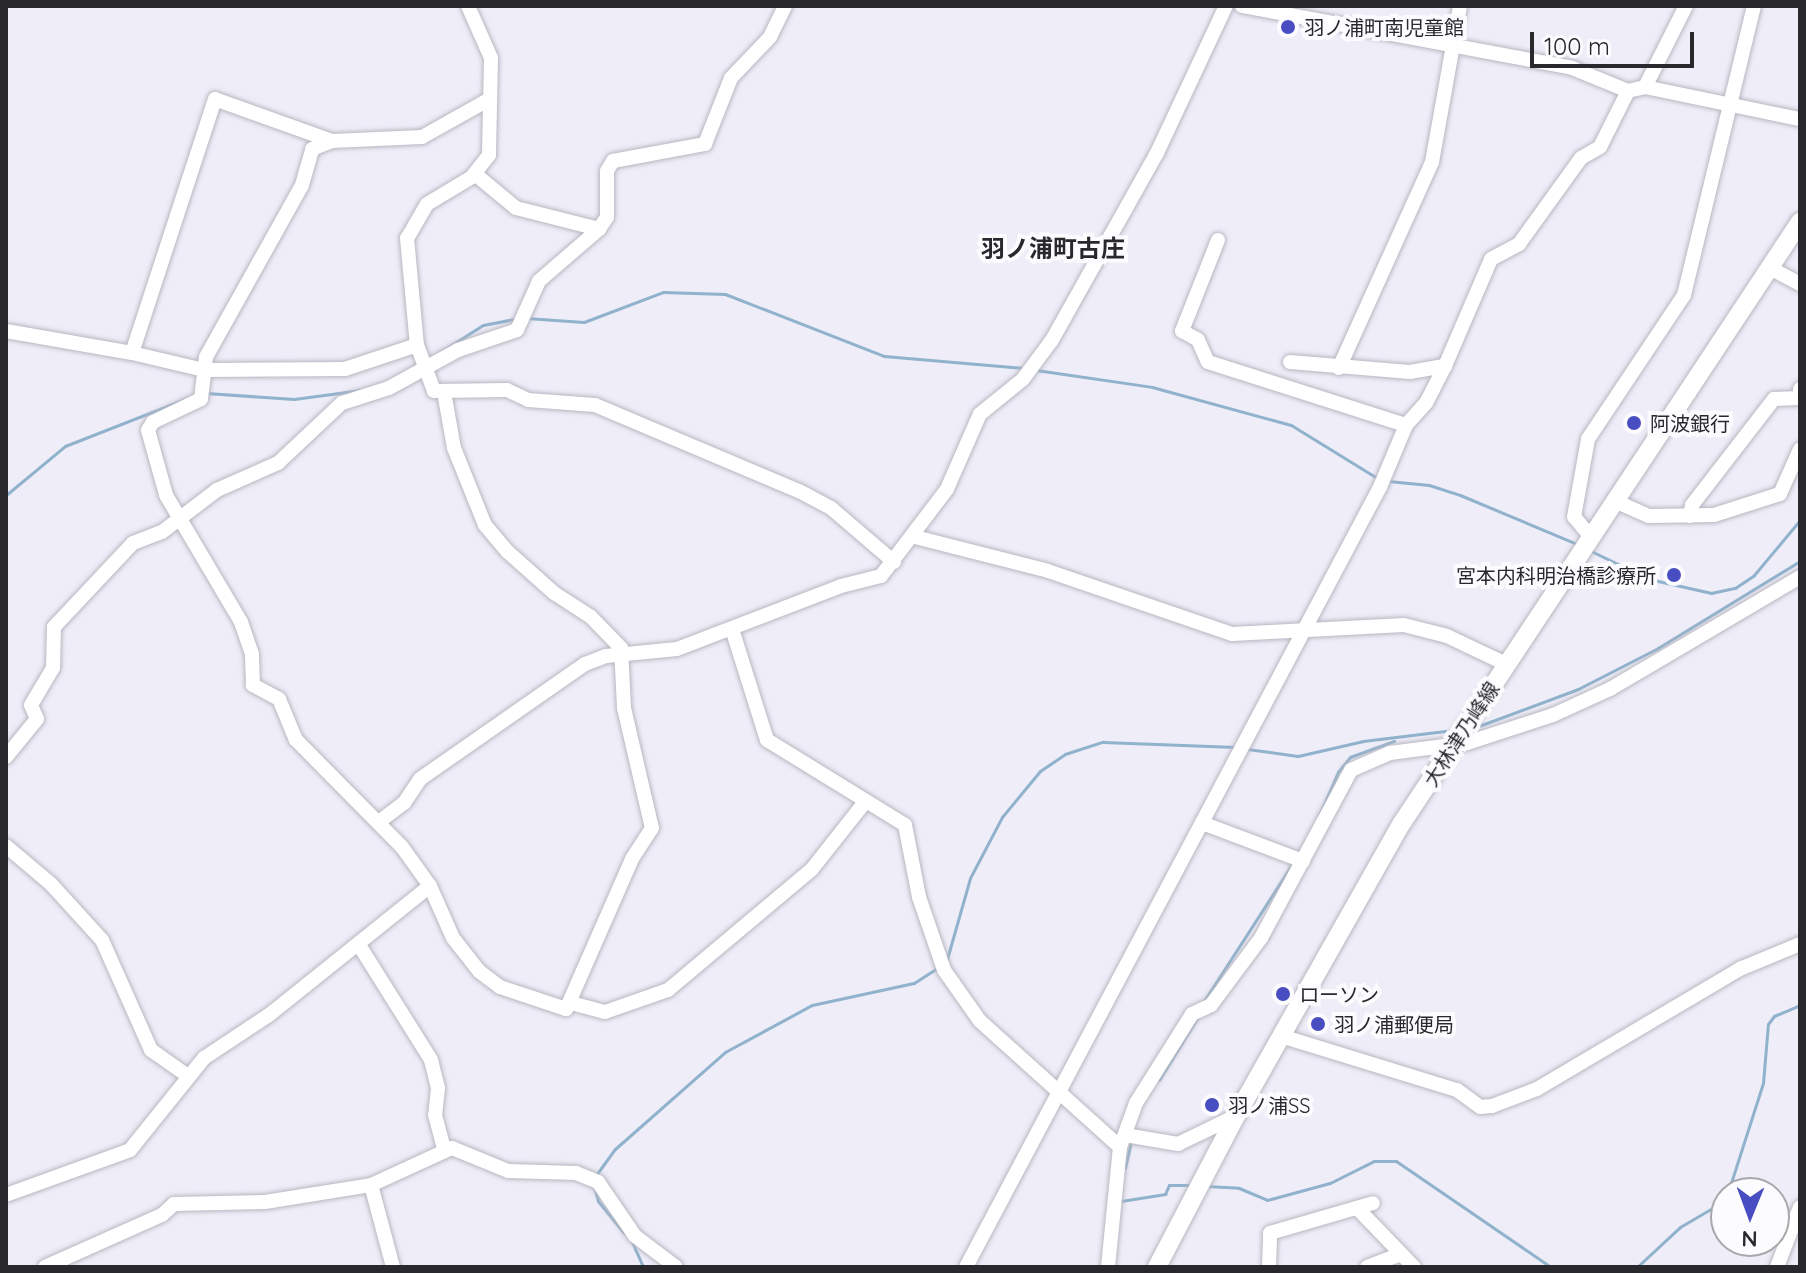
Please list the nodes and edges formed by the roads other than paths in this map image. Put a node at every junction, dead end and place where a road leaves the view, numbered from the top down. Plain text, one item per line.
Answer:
1 (468, 6) edge
2 (785, 6) edge
3 (1226, 6) edge
4 (1242, 6) edge
5 (1460, 6) edge
6 (1686, 6) edge
7 (1754, 6) edge
8 (1453, 48) junction
9 (1645, 87) junction
10 (1628, 91) junction
11 (490, 99) junction
12 (1733, 105) junction
13 (1800, 119) edge
14 (332, 141) junction
15 (475, 174) junction
16 (1800, 222) edge
17 (599, 229) junction
18 (1218, 240) dead end
19 (1770, 268) junction
20 (1800, 284) edge
21 (6, 331) edge
22 (417, 345) junction
23 (132, 353) junction
24 (1290, 362) dead end
25 (1445, 366) junction
26 (1339, 368) junction
27 (204, 370) junction
28 (426, 370) junction
29 (1800, 389) edge
30 (444, 392) junction
31 (1800, 400) edge
32 (1406, 425) junction
33 (1800, 449) edge
34 (1615, 501) junction
35 (1690, 516) junction
36 (180, 520) junction
37 (915, 537) junction
38 (1587, 543) junction
39 (894, 562) junction
40 (1800, 577) edge
41 (1305, 628) junction
42 (732, 629) junction
43 (621, 656) junction
44 (1506, 664) junction
45 (1457, 739) junction
46 (6, 757) edge
47 (865, 802) junction
48 (380, 821) junction
49 (1202, 823) junction
50 (6, 846) edge
51 (1298, 859) junction
52 (430, 886) junction
53 (1800, 944) edge
54 (359, 945) junction
55 (571, 1003) junction
56 (1281, 1036) junction
57 (188, 1076) junction
58 (1058, 1096) junction
59 (1236, 1116) junction
60 (1122, 1141) junction
61 (444, 1149) junction
62 (371, 1185) junction
63 (6, 1195) edge
64 (1373, 1203) dead end
65 (1800, 1207) edge
66 (1357, 1208) junction
67 (1401, 1254) junction
68 (45, 1267) edge
69 (393, 1267) edge
70 (676, 1267) edge
71 (966, 1267) edge
72 (1108, 1267) edge
73 (1157, 1267) edge
74 (1269, 1267) edge
75 (1367, 1267) edge
76 (1414, 1267) edge
77 (1777, 1267) edge

1 - 11 street
2 - 17 street
3 - 37 street
4 - 8 street
5 - 8 street
6 - 9 street
7 - 12 street
8 - 10 street
8 - 26 street
9 - 10 street
9 - 12 street
10 - 25 street
11 - 14 street
11 - 15 street
12 - 13 street
12 - 38 street
14 - 23 street
14 - 27 street
15 - 17 street
15 - 22 street
16 - 19 main road, 大林津乃峰線
17 - 28 street
18 - 32 street
19 - 20 street
19 - 34 main road, 大林津乃峰線
21 - 23 street
22 - 27 street
22 - 28 street
23 - 27 street
24 - 26 street
25 - 26 street
25 - 32 street
27 - 36 street
28 - 30 street
28 - 36 street
29 - 31 street
30 - 39 street
30 - 43 street
31 - 35 street
32 - 41 street
33 - 35 street
34 - 35 street
34 - 38 main road, 大林津乃峰線
36 - 46 street
36 - 48 street
37 - 39 street
37 - 41 street
38 - 44 main road, 大林津乃峰線
39 - 42 street
40 - 45 street
41 - 44 street
41 - 49 street
42 - 43 street
42 - 47 street
43 - 48 street
43 - 55 street
44 - 45 main road, 大林津乃峰線
45 - 51 street
45 - 56 main road, 大林津乃峰線
47 - 55 street
47 - 58 street
48 - 52 street
49 - 51 street
49 - 58 street
50 - 57 street
51 - 60 street
52 - 54 street
52 - 55 street
53 - 56 street
54 - 57 street
54 - 61 street
56 - 59 main road, 大林津乃峰線
57 - 63 street
58 - 60 street
58 - 71 street
59 - 60 street
59 - 73 main road, 大林津乃峰線
60 - 72 street
61 - 62 street
61 - 70 street
62 - 68 street
62 - 69 street
64 - 66 street
65 - 77 street
66 - 67 street
66 - 74 street
67 - 75 street
67 - 76 street

